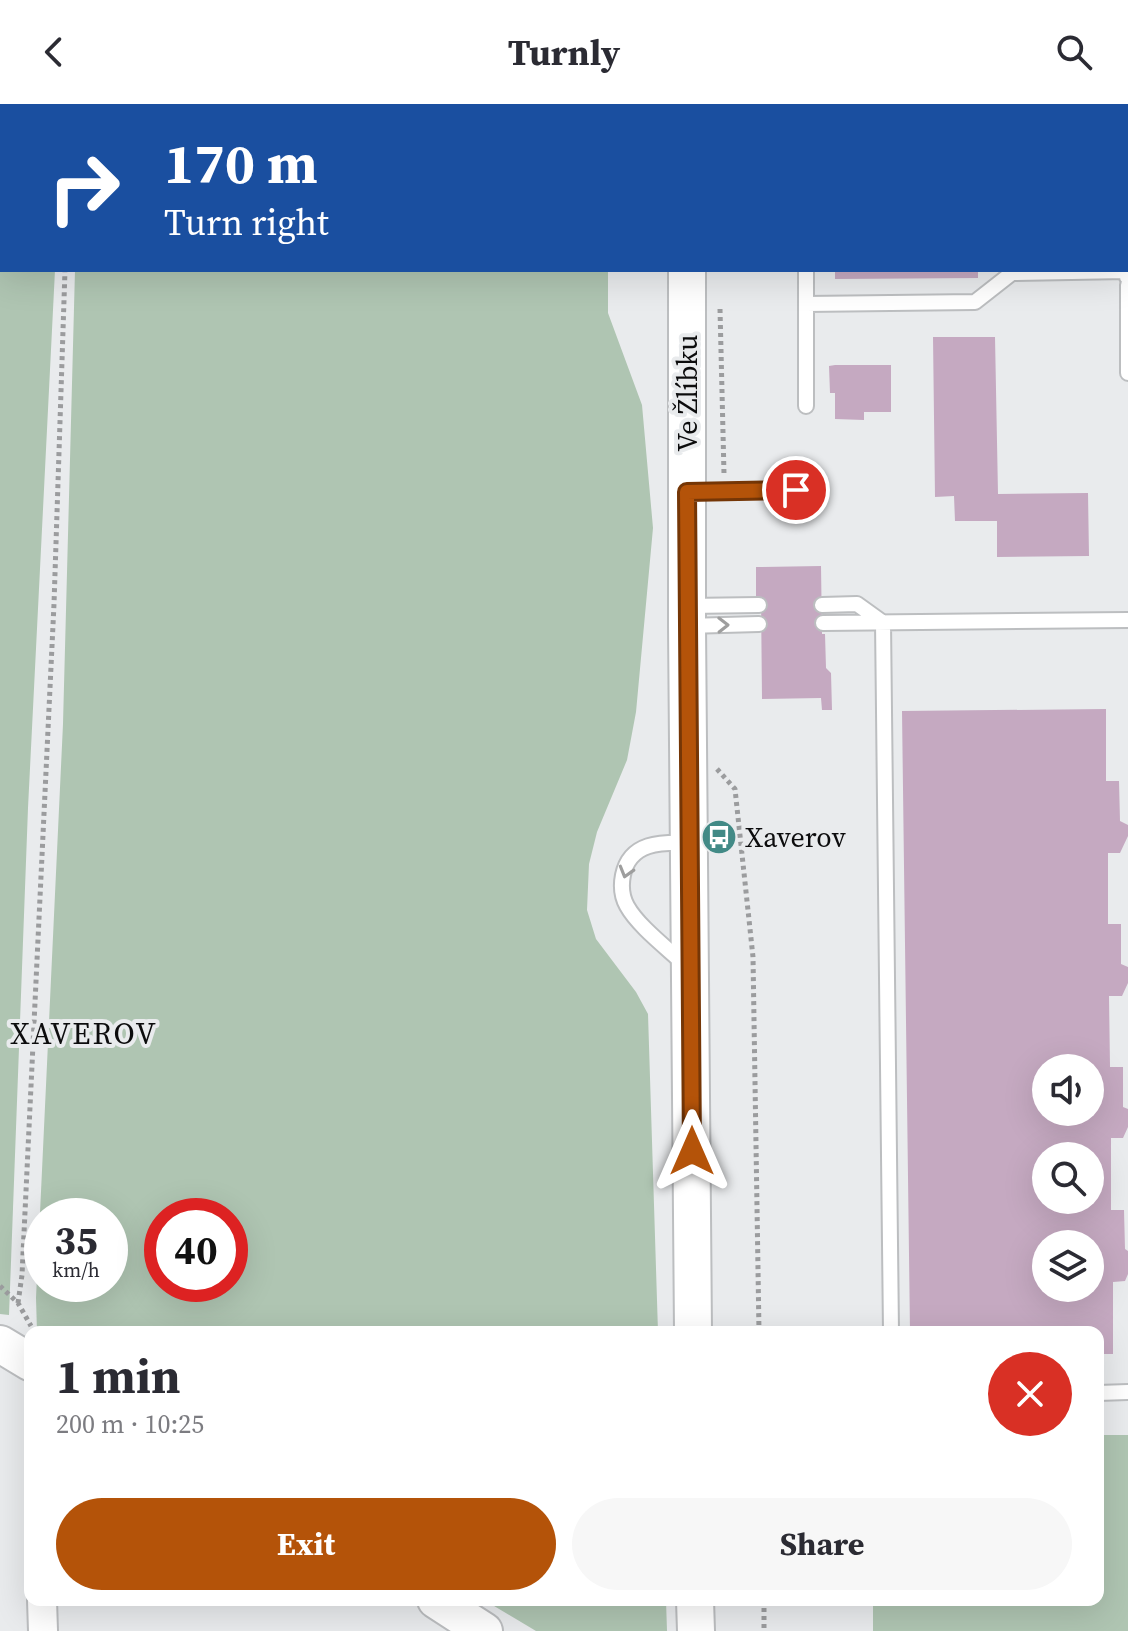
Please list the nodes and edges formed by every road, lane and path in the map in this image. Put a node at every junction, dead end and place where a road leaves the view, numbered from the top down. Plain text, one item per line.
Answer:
1 (65, 272) edge
2 (687, 272) edge
3 (806, 272) edge
4 (1127, 280) edge
5 (720, 302) dead end
6 (806, 304) junction
7 (1128, 373) edge
8 (806, 406) dead end
9 (796, 490) dead end
10 (724, 491) junction
11 (687, 492) junction
12 (759, 605) dead end
13 (822, 605) dead end
14 (687, 616) junction
15 (1128, 620) edge
16 (883, 622) junction
17 (823, 623) dead end
18 (759, 624) dead end
19 (688, 737) junction
20 (689, 843) junction
21 (690, 970) junction
22 (0, 1286) edge
23 (18, 1303) junction
24 (30, 1326) edge
25 (693, 1326) edge
26 (759, 1326) edge
27 (891, 1326) edge
28 (0, 1344) edge
29 (24, 1358) edge
30 (1128, 1392) edge
31 (1104, 1393) edge
32 (42, 1606) edge
33 (445, 1606) edge
34 (695, 1606) edge
35 (764, 1606) edge
36 (43, 1631) edge
37 (484, 1631) edge
38 (696, 1631) edge
39 (764, 1631) edge

1 - 23 path
2 - 11 street, Ve Žlíbku
3 - 6 lane
4 - 6 lane
4 - 7 lane
5 - 10 path
6 - 8 lane
9 - 10 lane
10 - 11 lane
11 - 14 street, Ve Žlíbku
12 - 14 lane
13 - 16 lane
14 -> 18 lane
14 - 19 street, Ve Žlíbku
15 - 16 lane
16 - 17 lane
16 - 27 lane
19 - 20 street, Ve Žlíbku
19 - 26 path
20 - 21 street, Ve Žlíbku
20 -> 21 lane
21 - 25 street, Ve Žlíbku
22 - 23 path
23 - 24 path
28 - 29 street
30 - 31 lane
32 - 36 street
33 - 37 street
34 - 38 street
35 - 39 path

